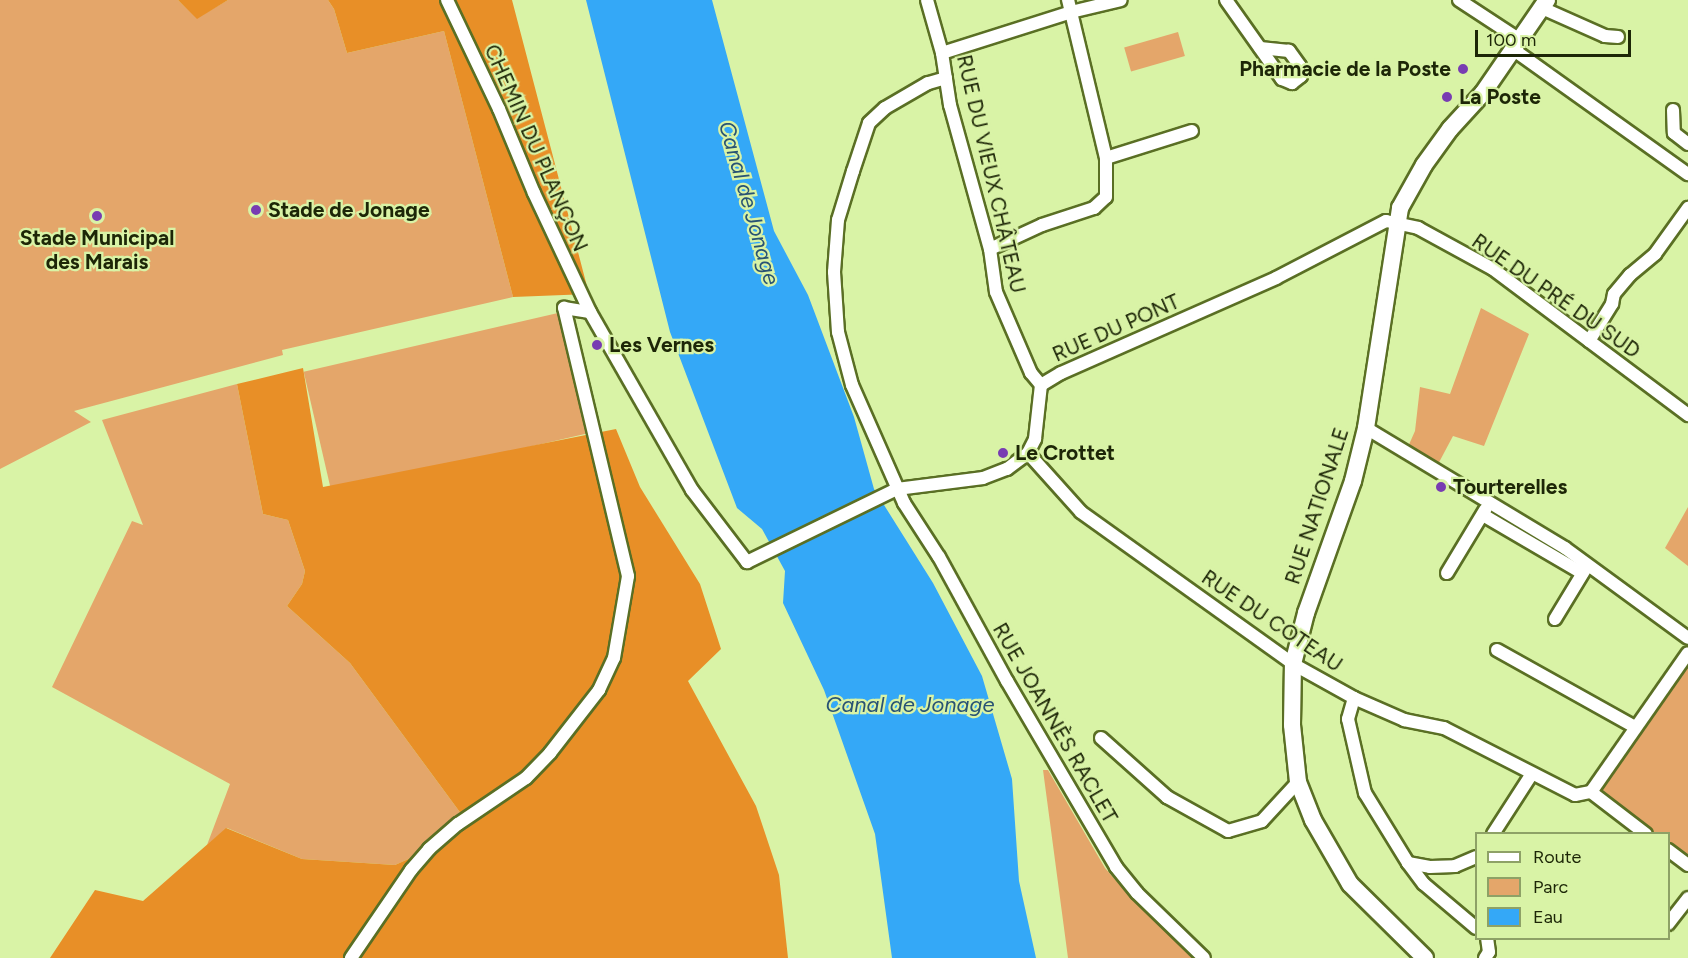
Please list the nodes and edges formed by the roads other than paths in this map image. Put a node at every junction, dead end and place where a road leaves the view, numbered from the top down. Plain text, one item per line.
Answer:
1 (447, 0) edge
2 (927, 0) edge
3 (1121, 0) edge
4 (1226, 0) edge
5 (1459, 0) edge
6 (1544, 4) edge
7 (1069, 6) edge
8 (1618, 37) dead end
9 (1517, 45) junction
10 (1260, 48) dead end
11 (942, 53) junction
12 (946, 78) junction
13 (1673, 110) dead end
14 (1192, 131) dead end
15 (1688, 144) edge
16 (1106, 158) junction
17 (1688, 174) edge
18 (1688, 208) edge
19 (1395, 222) junction
20 (990, 249) junction
21 (590, 312) junction
22 (1589, 341) junction
23 (1041, 385) junction
24 (1688, 415) edge
25 (1366, 428) junction
26 (1028, 453) junction
27 (897, 489) junction
28 (1486, 510) junction
29 (1586, 569) junction
30 (1447, 573) dead end
31 (1555, 619) dead end
32 (1688, 638) edge
33 (1497, 650) dead end
34 (1688, 653) edge
35 (1293, 664) junction
36 (1354, 698) junction
37 (1635, 728) junction
38 (1101, 738) dead end
39 (1531, 775) junction
40 (1298, 782) junction
41 (1592, 792) junction
42 (1494, 832) edge
43 (1643, 832) edge
44 (1670, 852) edge
45 (1475, 857) edge
46 (1408, 863) junction
47 (1688, 865) edge
48 (1688, 898) edge
49 (1670, 921) edge
50 (1475, 927) edge
51 (1487, 940) edge
52 (351, 958) edge
53 (1204, 958) edge
54 (1425, 958) edge
55 (1485, 958) edge

1 - 21 street, CHEMIN DU PLANÇON
2 - 11 street, RUE DU VIEUX CHÂTEAU
3 - 7 street
4 - 10 street
5 - 9 street
6 - 8 street
6 - 9 main road, RUE NATIONALE
7 - 11 street
7 - 16 street
9 - 17 street
9 - 19 main road, RUE NATIONALE
11 - 12 street, RUE DU VIEUX CHÂTEAU
12 - 20 street, RUE DU VIEUX CHÂTEAU
12 - 27 street, RUE JOANNÈS RACLET
13 - 15 street
14 - 16 street
16 - 20 street
18 - 22 street
19 - 22 street, RUE DU PRÉ DU SUD
19 - 23 street, RUE DU PONT
19 - 25 main road, RUE NATIONALE
20 - 23 street, RUE DU VIEUX CHÂTEAU
21 - 27 street, CHEMIN DU PLANÇON
21 - 52 street
22 - 24 street, RUE DU PRÉ DU SUD
23 - 26 street, RUE DU PONT
25 - 28 street
25 - 35 main road, RUE NATIONALE
26 - 27 street
26 - 35 street, RUE DU COTEAU
27 - 53 street, RUE JOANNÈS RACLET
28 - 29 street
28 - 30 street
29 - 31 street
29 - 32 street
33 - 37 street
34 - 37 street
35 - 36 street, RUE DU COTEAU
35 - 40 main road, RUE NATIONALE
36 - 39 street, RUE DU COTEAU
36 - 46 street
37 - 41 street
38 - 40 street
39 - 41 street, RUE DU COTEAU
39 - 42 street
40 - 54 main road, RUE NATIONALE
41 - 43 street
44 - 47 street
45 - 46 street
46 - 50 street
48 - 49 street
51 - 55 street

